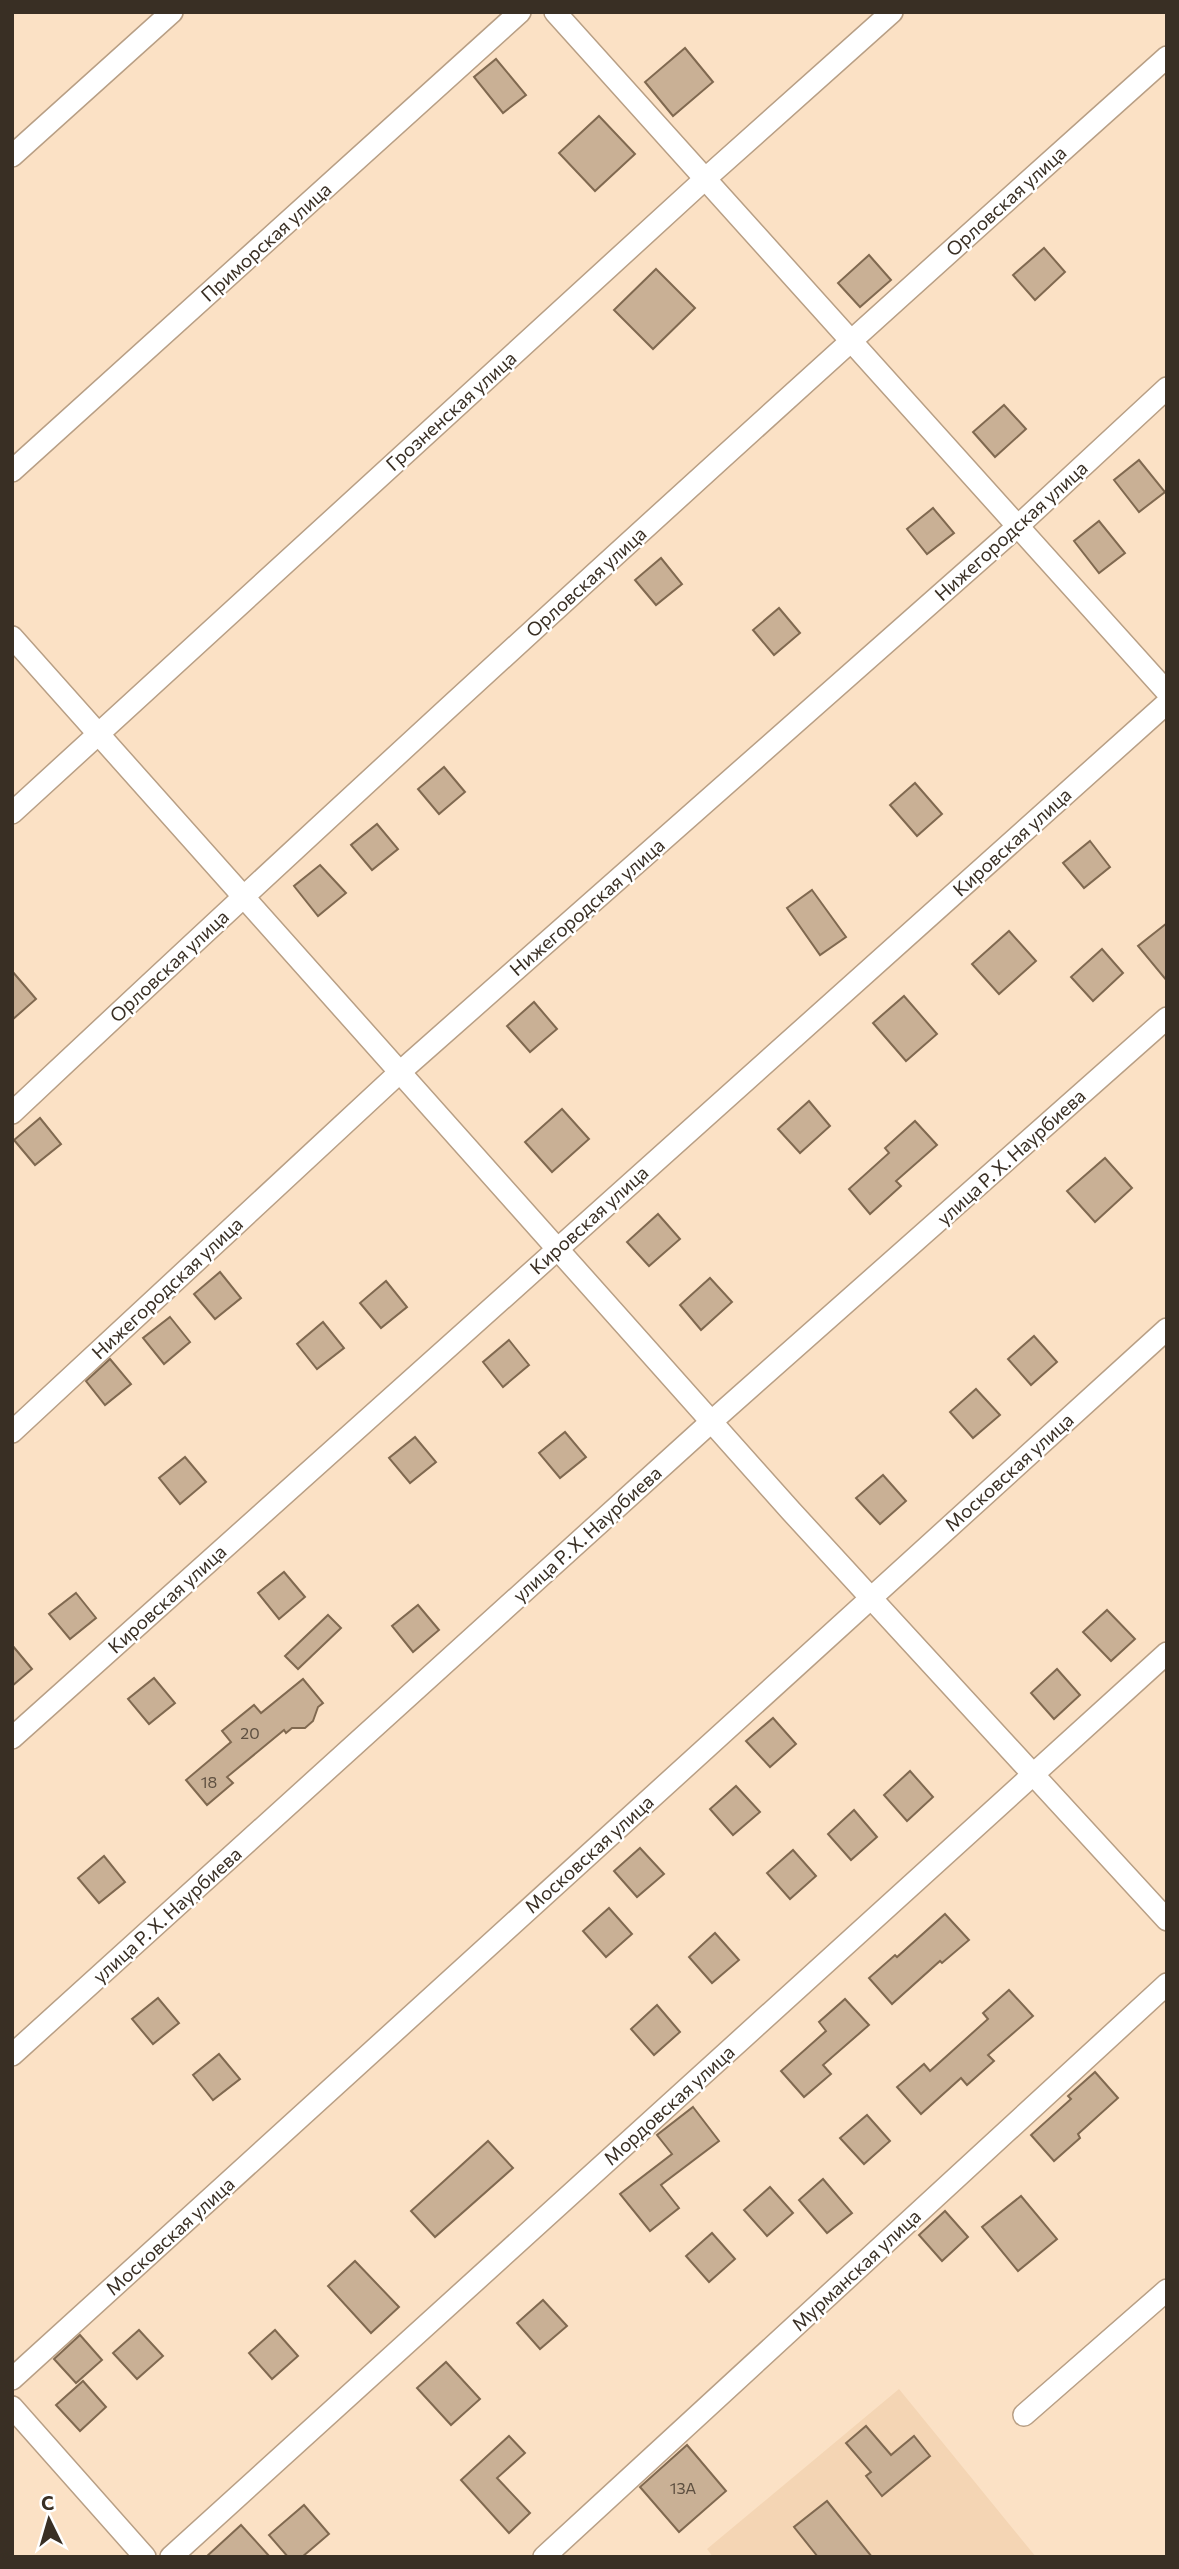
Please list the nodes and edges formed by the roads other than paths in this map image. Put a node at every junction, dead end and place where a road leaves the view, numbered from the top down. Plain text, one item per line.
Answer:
1 (172, 12) edge
2 (520, 12) edge
3 (555, 12) edge
4 (892, 12) edge
5 (1167, 57) edge
6 (12, 156) edge
7 (705, 179) junction
8 (850, 341) junction
9 (1167, 388) edge
10 (12, 471) edge
11 (1017, 526) junction
12 (12, 637) edge
13 (1167, 692) edge
14 (1167, 703) edge
15 (99, 734) junction
16 (12, 813) edge
17 (243, 896) junction
18 (1167, 1018) edge
19 (400, 1072) junction
20 (12, 1113) edge
21 (557, 1248) junction
22 (1167, 1329) edge
23 (711, 1422) junction
24 (12, 1432) edge
25 (870, 1597) junction
26 (1167, 1653) edge
27 (12, 1738) edge
28 (1033, 1774) junction
29 (1167, 1920) edge
30 (1167, 1984) edge
31 (12, 2055) edge
32 (1167, 2290) edge
33 (12, 2379) edge
34 (13, 2410) edge
35 (1024, 2415) dead end
36 (145, 2557) edge
37 (171, 2557) edge
38 (544, 2557) edge

1 - 6 street
2 - 10 street, Приморская улица
3 - 7 street
4 - 7 street, Грозненская улица
5 - 8 street, Орловская улица
7 - 8 street
7 - 15 street, Грозненская улица
8 - 11 street
8 - 17 street, Орловская улица
9 - 11 street, Нижегородская улица
11 - 13 street
11 - 19 street, Нижегородская улица
12 - 15 street
14 - 21 street, Кировская улица
15 - 16 street, Грозненская улица
15 - 17 street
17 - 19 street
17 - 20 street, Орловская улица
18 - 23 street, улица Р. Х. Наурбиева
19 - 21 street
19 - 24 street, Нижегородская улица
21 - 23 street
21 - 27 street, Кировская улица
22 - 25 street, Московская улица
23 - 25 street
23 - 31 street, улица Р. Х. Наурбиева
25 - 28 street
25 - 33 street, Московская улица
26 - 28 street, Мордовская улица
28 - 29 street
28 - 37 street, Мордовская улица
30 - 38 street, Мурманская улица
32 - 35 street
34 - 36 street

